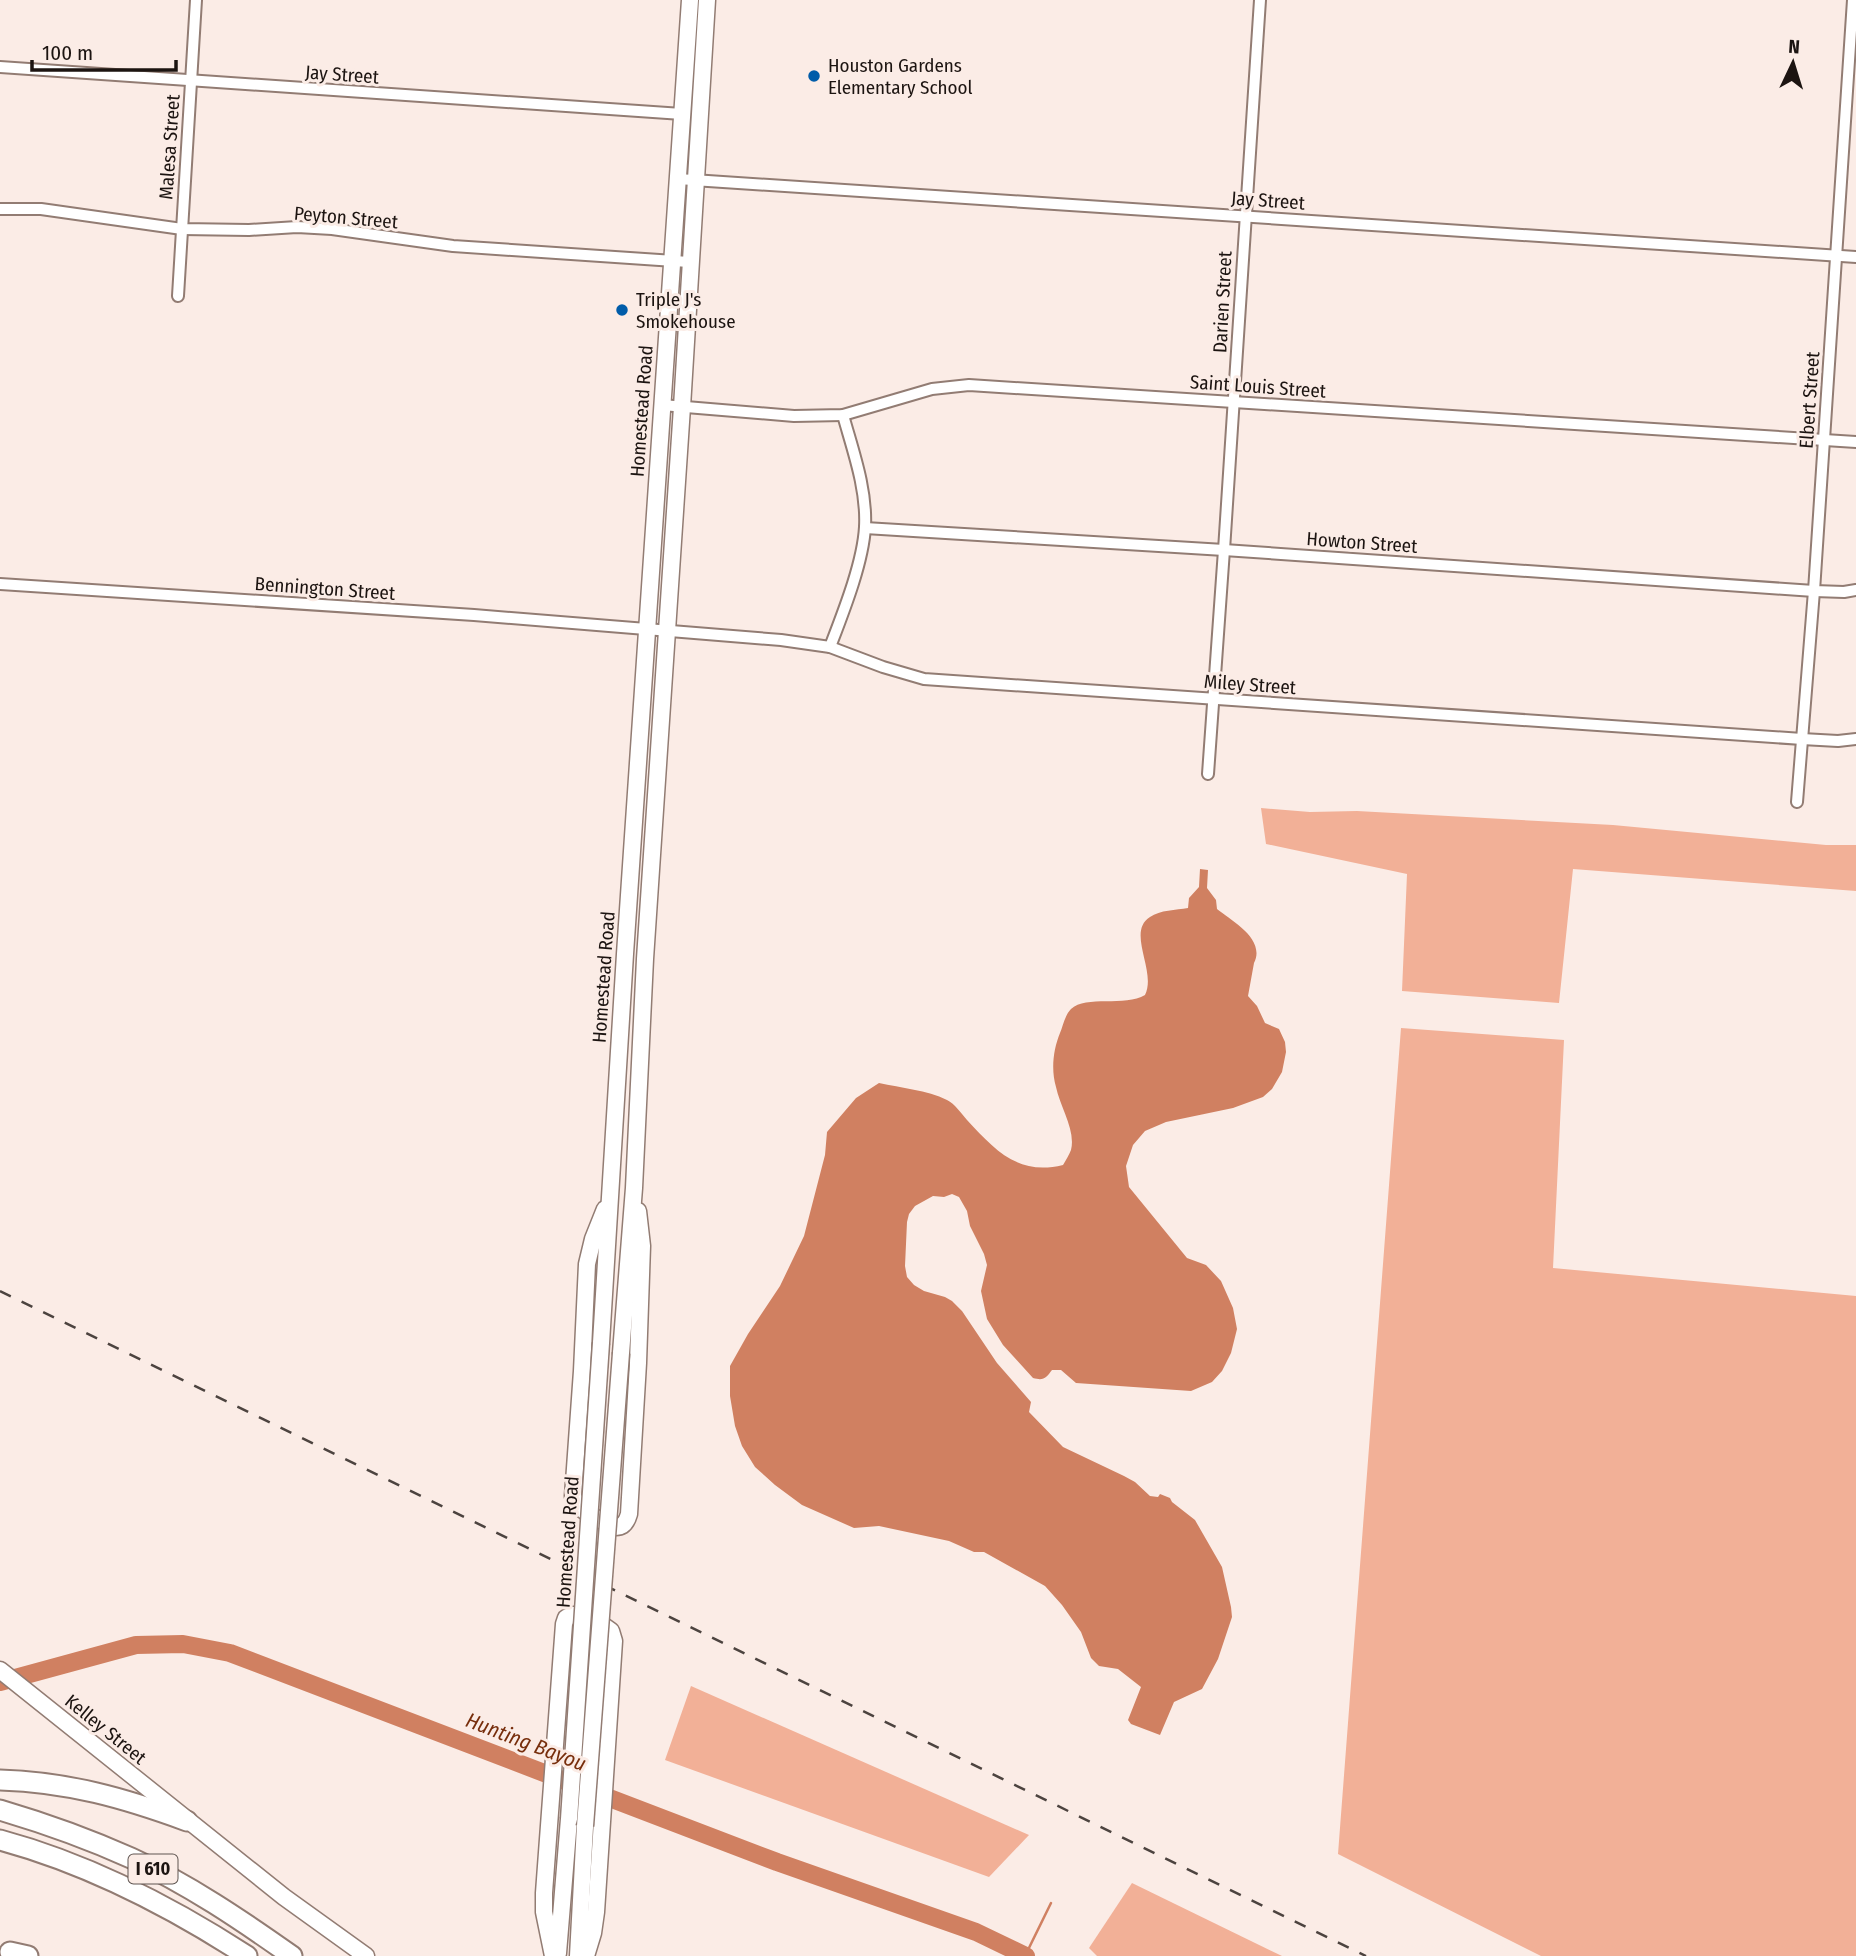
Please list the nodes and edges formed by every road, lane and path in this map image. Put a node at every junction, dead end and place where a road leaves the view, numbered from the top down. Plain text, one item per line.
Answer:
1 (196, 0) edge
2 (690, 0) edge
3 (707, 0) edge
4 (1260, 0) edge
5 (1853, 0) edge
6 (0, 67) edge
7 (191, 80) junction
8 (682, 114) junction
9 (678, 179) junction
10 (695, 180) junction
11 (0, 209) edge
12 (1245, 215) junction
13 (182, 229) junction
14 (1837, 256) junction
15 (1856, 257) edge
16 (672, 261) junction
17 (690, 262) junction
18 (178, 296) dead end
19 (1234, 402) junction
20 (662, 405) junction
21 (682, 407) junction
22 (843, 415) junction
23 (1824, 441) junction
24 (1856, 442) edge
25 (865, 528) junction
26 (1224, 550) junction
27 (0, 584) edge
28 (1856, 590) edge
29 (1814, 591) junction
30 (647, 629) junction
31 (667, 630) junction
32 (830, 647) junction
33 (1214, 700) junction
34 (1802, 739) junction
35 (1856, 739) edge
36 (1208, 774) dead end
37 (1797, 802) dead end
38 (634, 1188) junction
39 (610, 1196) junction
40 (0, 1670) edge
41 (0, 1780) edge
42 (0, 1810) edge
43 (187, 1821) junction
44 (0, 1840) edge
45 (247, 1956) edge
46 (292, 1956) edge
47 (366, 1956) edge
48 (556, 1956) edge
49 (578, 1956) edge
50 (586, 1956) edge

1 - 7 street, Malesa Street
2 - 8 main road, Homestead Road
3 - 10 main road, Homestead Road
4 - 12 street, Darien Street
5 - 14 street, Elbert Street
6 - 7 street, Jay Street
7 - 8 street, Jay Street
7 - 13 street, Malesa Street
8 - 9 main road, Homestead Road
9 - 10 street, Jay Street
9 - 16 main road, Homestead Road
10 - 12 street, Jay Street
10 - 17 main road, Homestead Road
11 - 13 street, Peyton Street
12 - 14 street, Jay Street
12 - 19 street, Darien Street
13 - 16 street, Peyton Street
13 - 18 street, Malesa Street
14 - 15 street, Jay Street
14 - 23 street, Elbert Street
16 - 17 street, Peyton Street
16 - 20 main road, Homestead Road
17 - 21 main road, Homestead Road
19 - 22 street, Saint Louis Street
19 - 23 street, Saint Louis Street
19 - 26 street, Darien Street
20 - 21 street, Saint Louis Street
20 - 30 main road, Homestead Road
21 - 22 street, Saint Louis Street
21 - 31 main road, Homestead Road
22 - 25 street
23 - 24 street, Saint Louis Street
23 - 29 street, Elbert Street
25 - 26 street, Howton Street
25 - 32 street
26 - 29 street, Howton Street
26 - 33 street, Darien Street
27 - 30 street, Bennington Street
28 - 29 street, Howton Street
29 - 34 street, Elbert Street
30 - 31 street, Miley Street
30 - 39 main road, Homestead Road
31 - 32 street, Miley Street
31 - 38 main road, Homestead Road
32 - 33 street, Miley Street
33 - 34 street, Miley Street
33 - 36 street, Darien Street
34 - 35 street, Miley Street
34 - 37 street, Elbert Street
38 - 39 main road
38 - 49 main road, Homestead Road, bridge
39 - 48 main road, Homestead Road, bridge
40 - 43 main road, Kelley Street
41 - 43 highway
42 - 46 highway, I 610
43 - 47 main road, Kelley Street
44 - 45 highway, I 610
48 - 50 main road

